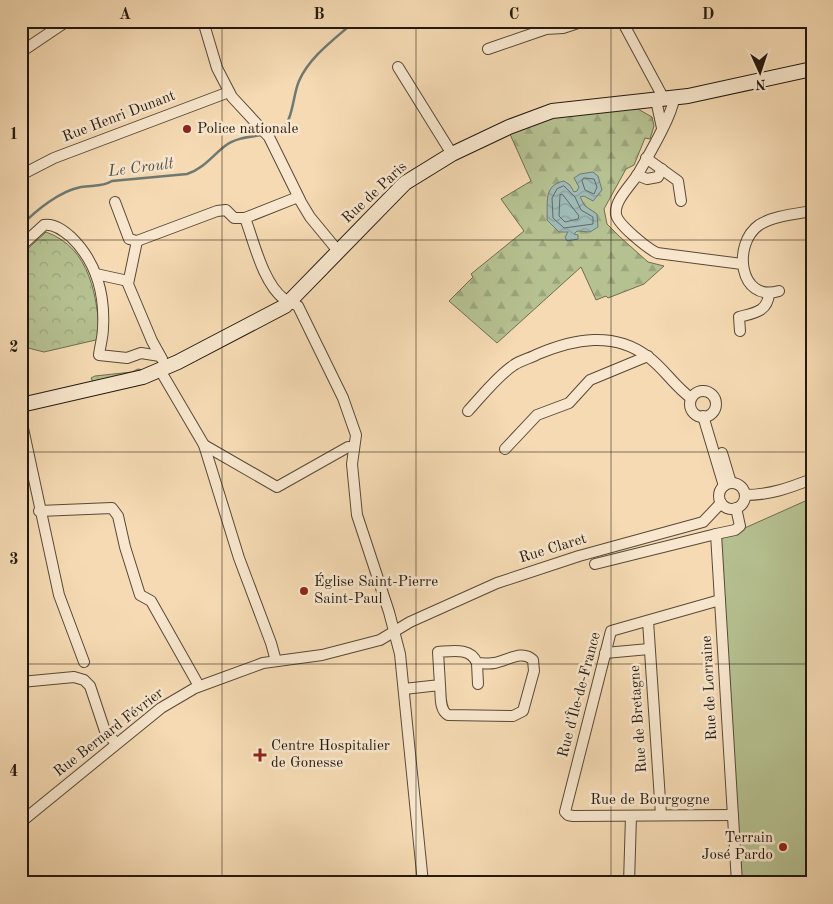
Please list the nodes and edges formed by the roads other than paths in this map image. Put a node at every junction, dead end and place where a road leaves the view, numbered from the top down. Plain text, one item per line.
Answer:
1 (67, 21) edge
2 (203, 21) edge
3 (584, 21) edge
4 (622, 21) edge
5 (488, 49) dead end
6 (21, 52) edge
7 (398, 67) dead end
8 (812, 69) edge
9 (229, 92) junction
10 (664, 99) junction
11 (662, 128) junction
12 (452, 154) junction
13 (646, 158) junction
14 (662, 169) junction
15 (21, 175) edge
16 (637, 175) junction
17 (298, 197) junction
18 (680, 201) dead end
19 (115, 202) dead end
20 (812, 211) edge
21 (245, 218) junction
22 (137, 241) junction
23 (21, 246) edge
24 (338, 251) junction
25 (742, 264) junction
26 (96, 274) junction
27 (128, 281) junction
28 (290, 301) junction
29 (740, 331) dead end
30 (648, 356) junction
31 (158, 364) junction
32 (691, 398) junction
33 (21, 405) edge
34 (468, 411) dead end
35 (706, 415) junction
36 (21, 419) edge
37 (204, 445) junction
38 (354, 448) junction
39 (505, 449) dead end
40 (812, 479) edge
41 (728, 485) junction
42 (745, 495) junction
43 (721, 503) junction
44 (736, 508) junction
45 (39, 511) junction
46 (716, 534) junction
47 (595, 564) dead end
48 (720, 600) junction
49 (648, 622) junction
50 (394, 632) junction
51 (650, 649) junction
52 (605, 653) junction
53 (276, 661) junction
54 (84, 662) dead end
55 (477, 663) junction
56 (22, 683) edge
57 (478, 684) dead end
58 (440, 685) junction
59 (199, 686) junction
60 (404, 689) junction
61 (116, 743) junction
62 (568, 815) joint
63 (661, 815) junction
64 (732, 815) junction
65 (631, 816) junction
66 (21, 822) edge
67 (557, 882) edge
68 (423, 883) edge
69 (485, 883) edge
70 (547, 883) edge
71 (629, 883) edge
72 (737, 883) edge

1 - 6 street
2 - 9 street
3 - 5 street
4 - 10 street
7 - 12 street
8 - 10 street, Rue de Paris
9 - 15 street, Rue Henri Dunant
9 - 17 street
10 - 11 street
10 - 11 street
10 - 12 street, Rue de Paris
11 - 13 street
12 - 24 street, Rue de Paris
13 - 14 street
13 - 16 street
14 - 16 street
14 - 18 street
16 - 25 street
17 - 21 street
17 - 24 street
19 - 22 street
20 - 25 street
21 - 22 street
21 - 28 street
22 - 27 street
23 - 26 street
24 - 28 street, Rue de Paris
25 - 29 street
26 - 27 street
26 - 31 street
27 - 31 street
28 - 31 street, Rue de Paris
28 - 38 street
30 - 32 street
30 - 34 street
30 - 39 street
31 - 33 street, Rue de Paris
31 - 37 street
32 - 35 street
32 - 35 street
35 - 41 street
36 - 45 street
37 - 38 street
37 - 53 street
38 - 50 street
40 - 42 street
41 - 42 street
41 - 43 street
42 - 44 street
43 - 44 street
43 - 50 street, Rue Claret
44 - 46 street
45 - 54 street
45 - 59 street
46 - 47 street
46 - 48 street, Rue de Lorraine
48 - 49 street, Rue d'Île-de-France
48 - 64 street, Rue de Lorraine
49 - 51 street, Rue de Bretagne
49 - 52 street, Rue d'Île-de-France
50 - 53 street, Rue Bernard Février
50 - 60 street
51 - 52 street
51 - 63 street, Rue de Bretagne
52 - 62 street, Rue d'Île-de-France
53 - 59 street, Rue Bernard Février
55 - 57 street
55 - 58 street
55 - 58 street
56 - 61 street
58 - 60 street
59 - 61 street, Rue Bernard Février
60 - 68 street
61 - 66 street, Rue Bernard Février
62 - 65 street, Rue de Bourgogne
63 - 64 street, Rue de Bourgogne
63 - 65 street, Rue de Bourgogne
64 - 72 street, Rue de Lorraine
65 - 71 street
67 - 70 street
69 - 70 street

